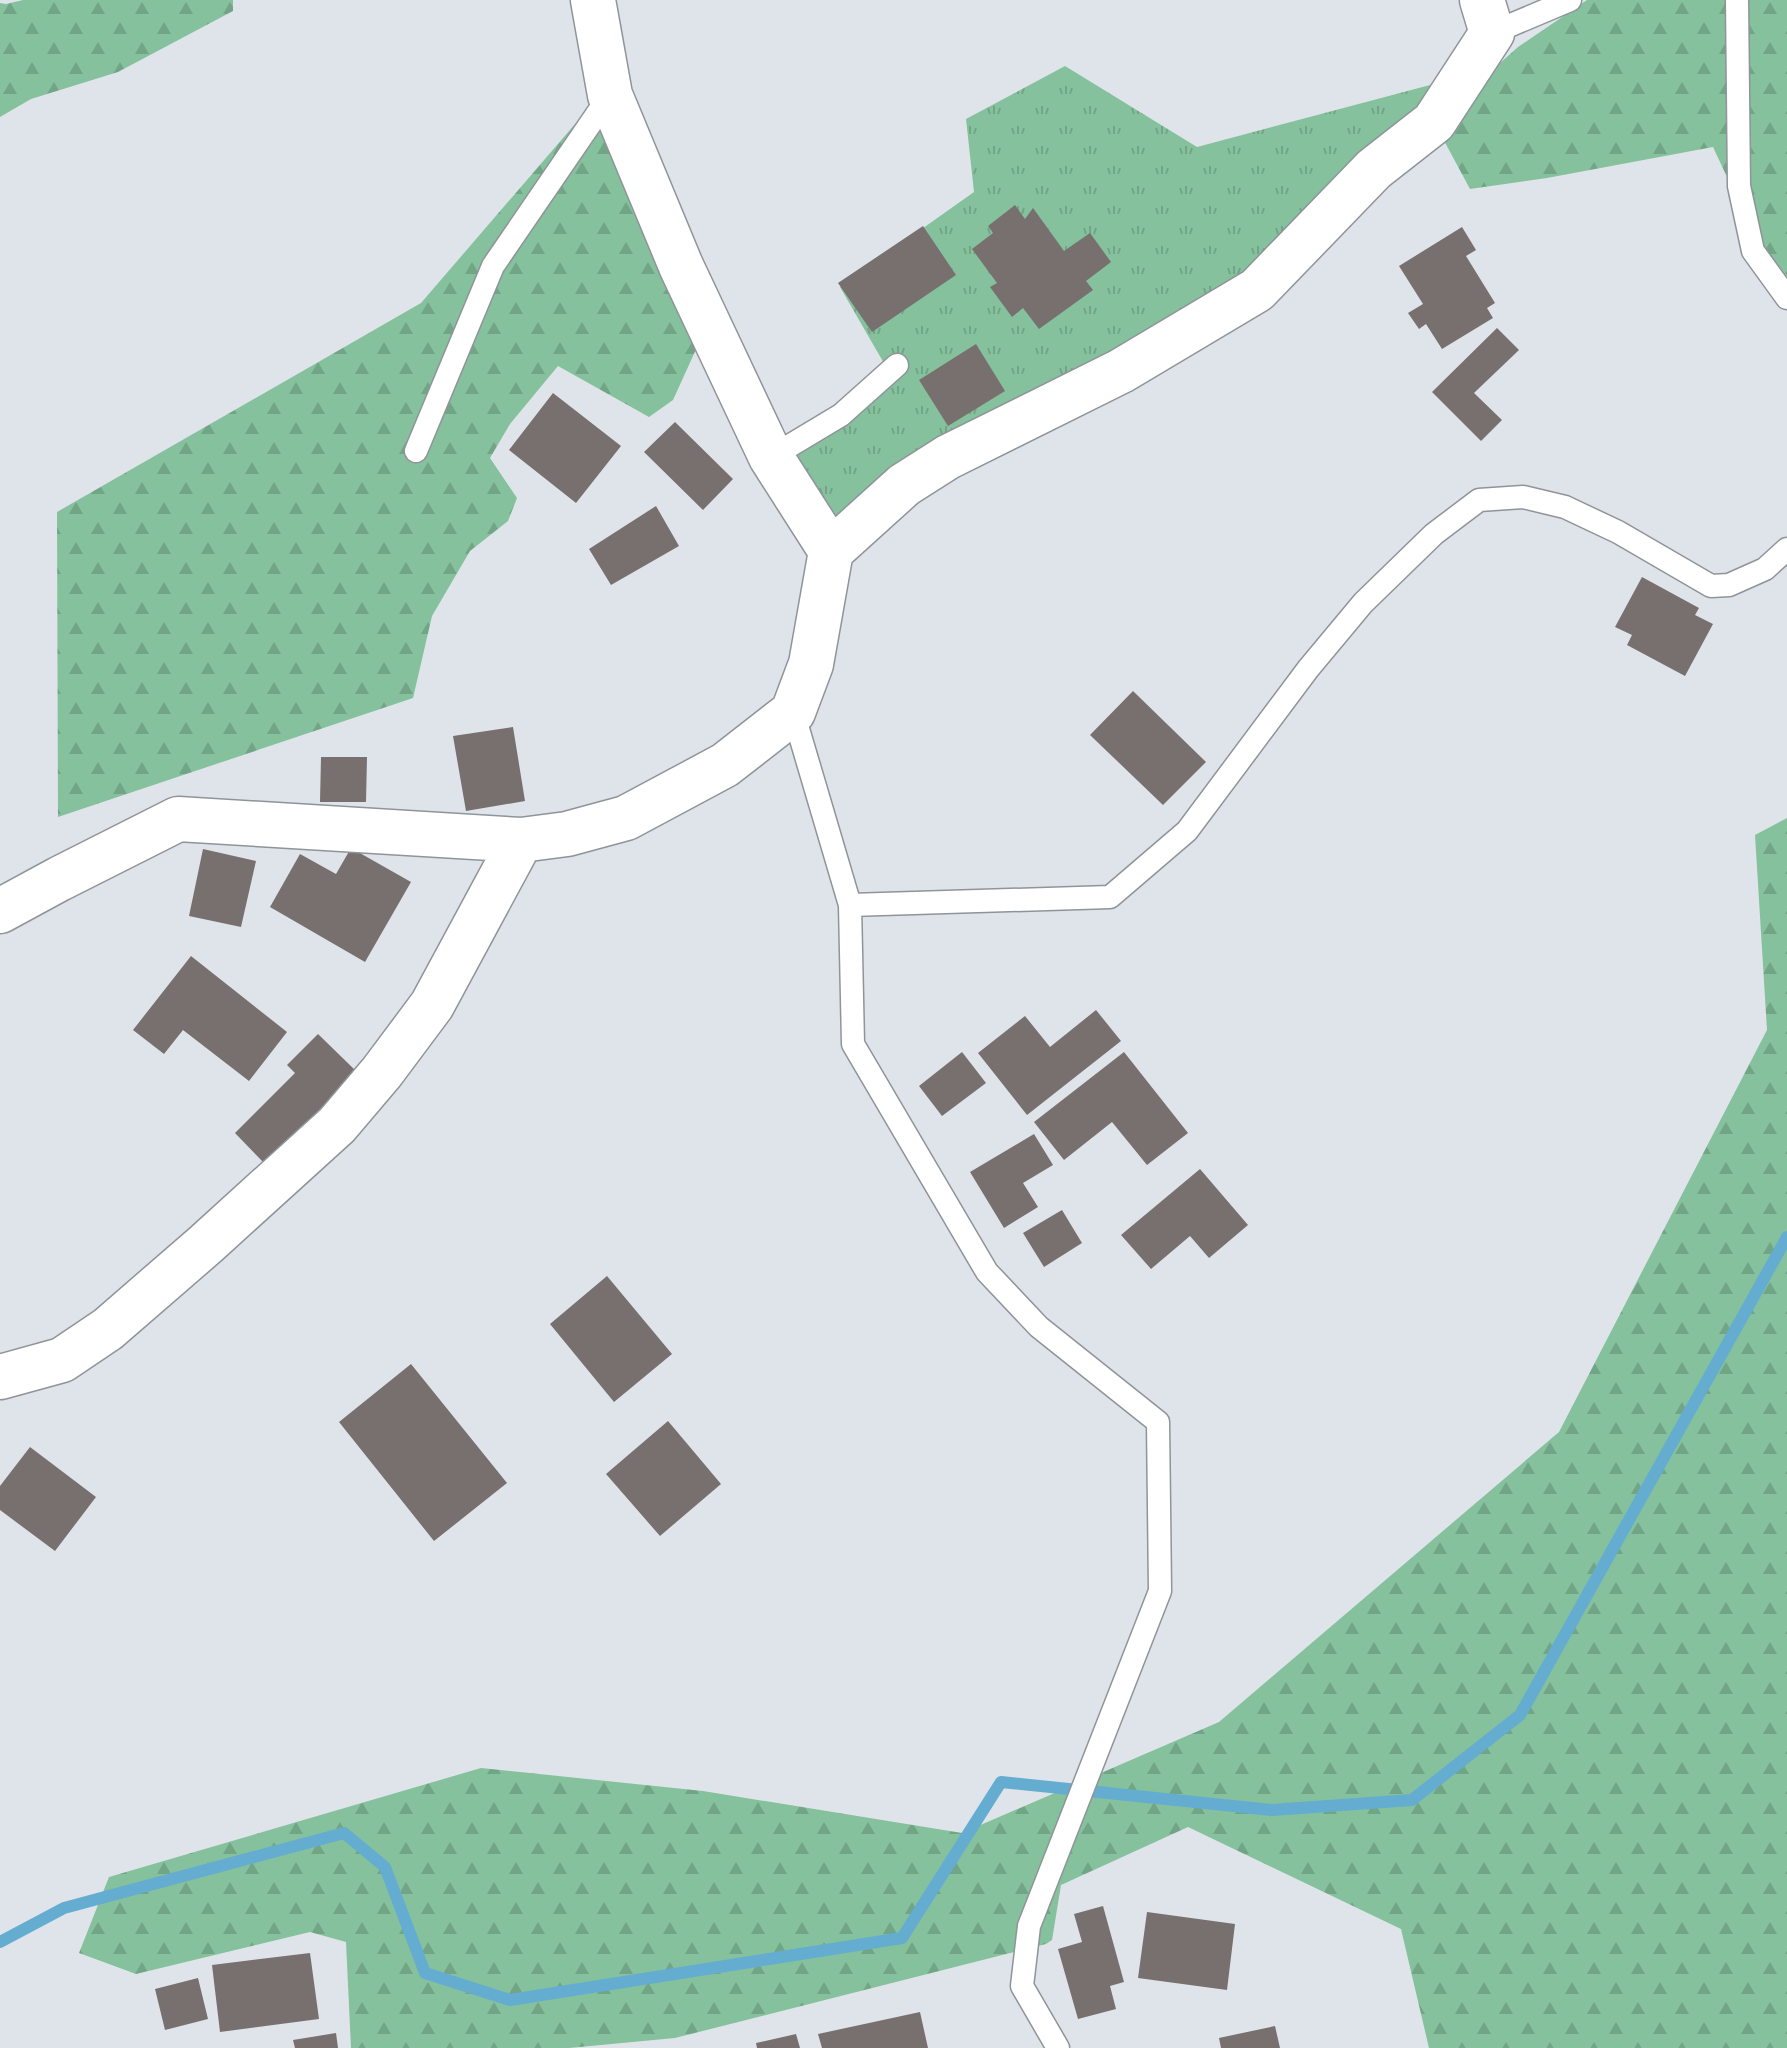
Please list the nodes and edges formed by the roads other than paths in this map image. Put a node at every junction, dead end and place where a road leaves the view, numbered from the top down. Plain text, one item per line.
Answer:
1 (593, 0) edge
2 (1570, 0) edge
3 (1737, 0) edge
4 (1487, 16) edge
5 (610, 95) junction
6 (1787, 298) edge
7 (897, 365) dead end
8 (416, 451) dead end
9 (771, 457) junction
10 (1787, 549) edge
11 (831, 551) junction
12 (793, 712) junction
13 (521, 840) junction
14 (850, 905) junction
15 (0, 911) edge
16 (0, 1377) edge
17 (1058, 2048) edge

1 - 5 street
2 - 4 lane
3 - 6 lane
4 - 11 street
5 - 8 lane
5 - 9 street
7 - 9 lane
9 - 11 street
10 - 14 lane
11 - 12 street
12 - 13 street
12 - 14 lane
13 - 15 street
13 - 16 street
14 - 17 lane

